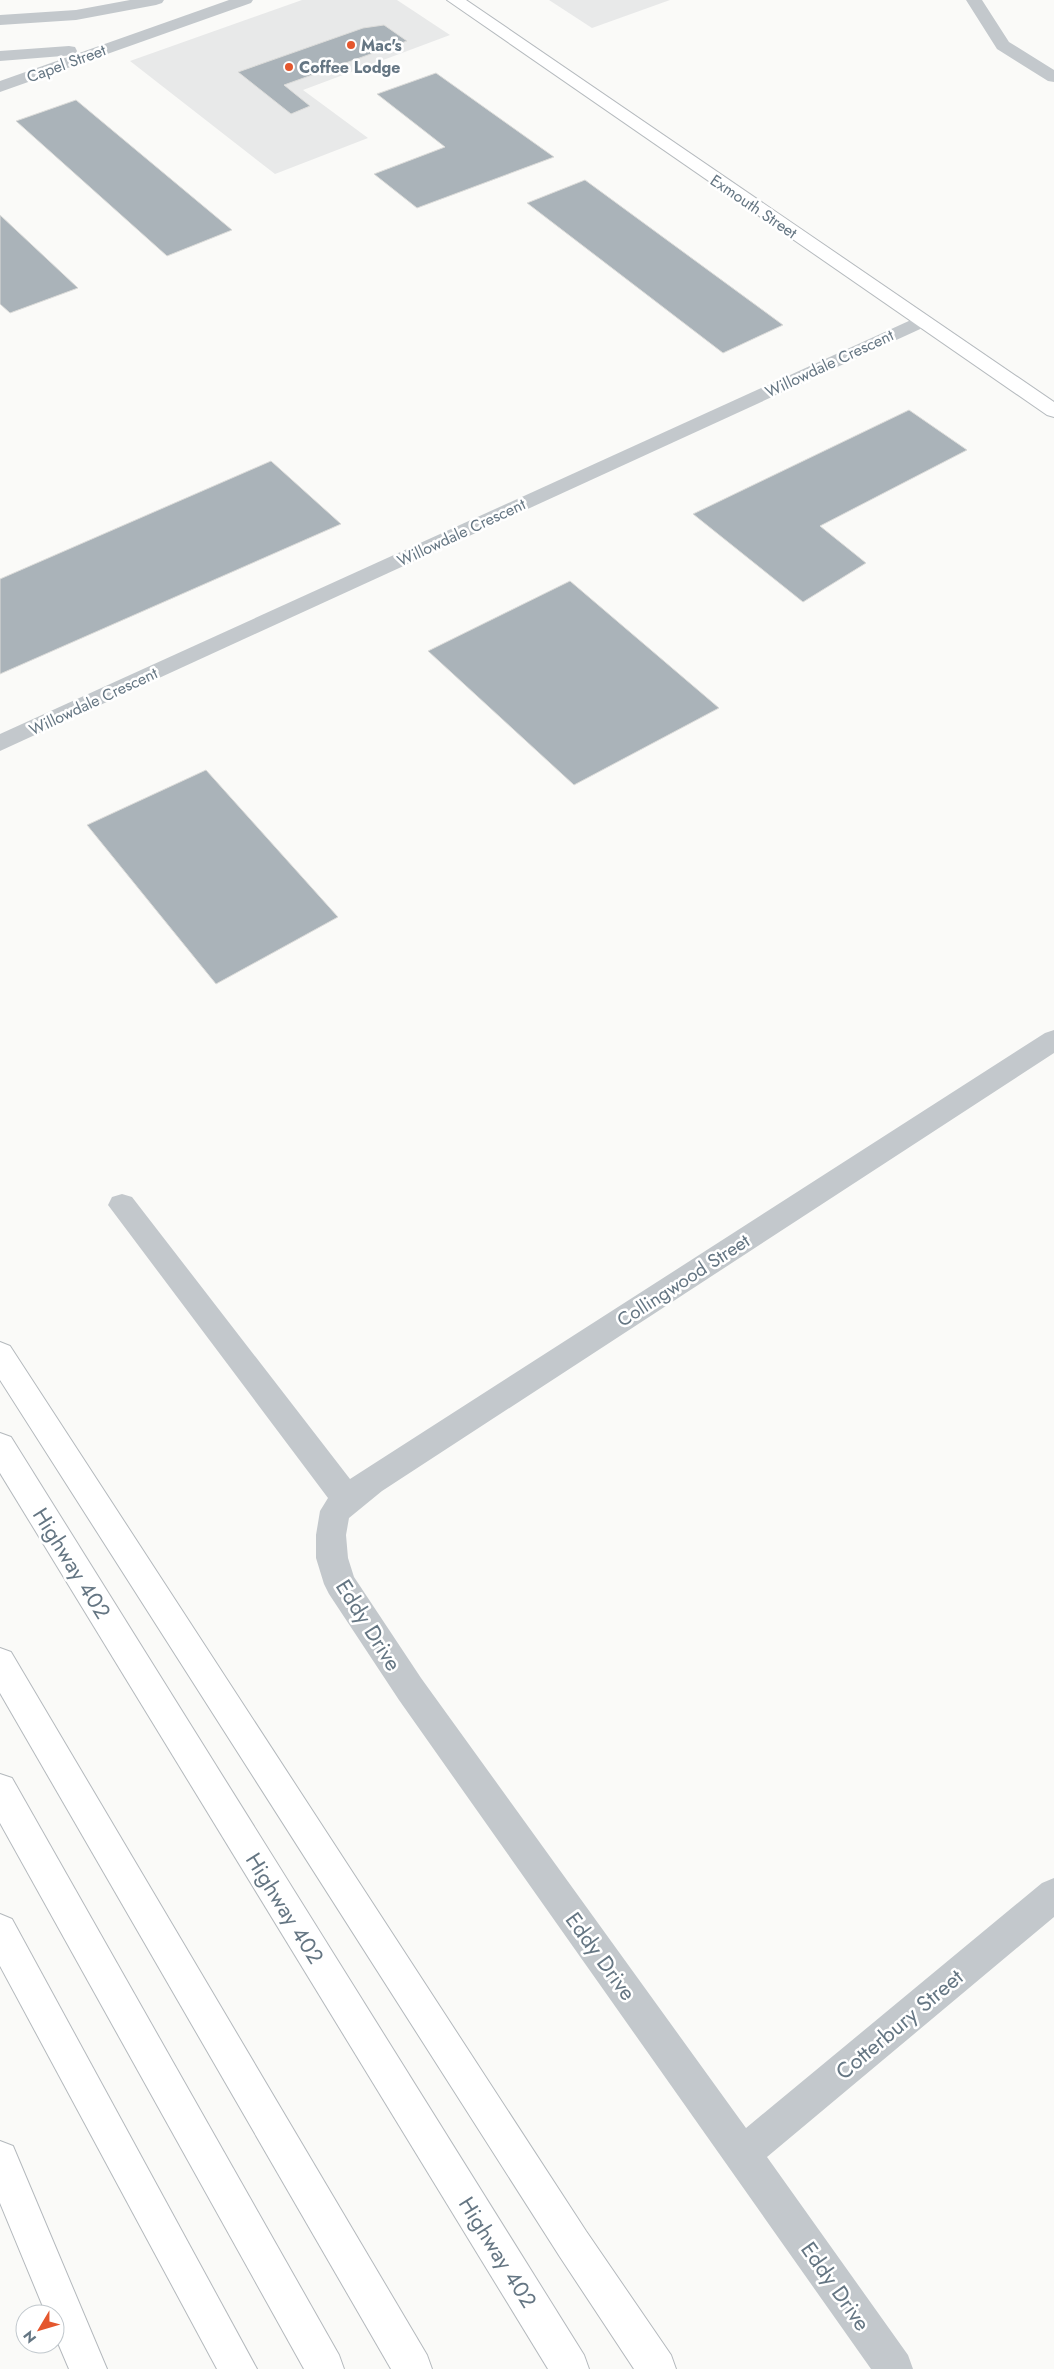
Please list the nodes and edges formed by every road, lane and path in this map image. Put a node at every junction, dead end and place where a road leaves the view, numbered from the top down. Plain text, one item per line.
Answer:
1 (156, 0) edge
2 (245, 0) edge
3 (455, 0) edge
4 (974, 0) edge
5 (125, 7) junction
6 (0, 20) edge
7 (0, 34) edge
8 (132, 39) junction
9 (0, 56) edge
10 (1054, 77) edge
11 (0, 86) edge
12 (922, 321) junction
13 (1054, 411) edge
14 (0, 743) edge
15 (1054, 1040) edge
16 (122, 1205) dead end
17 (0, 1355) edge
18 (0, 1446) edge
19 (348, 1500) junction
20 (331, 1534) joint
21 (0, 1663) edge
22 (0, 1790) edge
23 (1054, 1895) edge
24 (0, 1931) edge
25 (743, 2154) junction
26 (0, 2159) edge
27 (88, 2369) edge
28 (238, 2369) edge
29 (325, 2369) edge
30 (413, 2369) edge
31 (570, 2369) edge
32 (657, 2369) edge
33 (894, 2369) edge

1 - 5 street, Capel Street
2 - 8 street, Capel Street
3 - 12 main road, Exmouth Street
4 - 10 street
5 - 6 street, Capel Street
5 - 7 street, Capel Street
8 - 9 street, Capel Street
8 - 11 street, Capel Street
12 - 13 main road, Exmouth Street
12 - 14 street, Willowdale Crescent
15 - 19 street, Collingwood Street
16 - 19 street
17 - 32 main road
18 - 31 main road, Highway 402
19 - 20 street, Collingwood Street
20 - 25 street, Eddy Drive
21 - 30 main road
22 - 29 main road
23 - 25 street, Cotterbury Street
24 - 28 main road
25 - 33 street, Eddy Drive
26 - 27 main road

